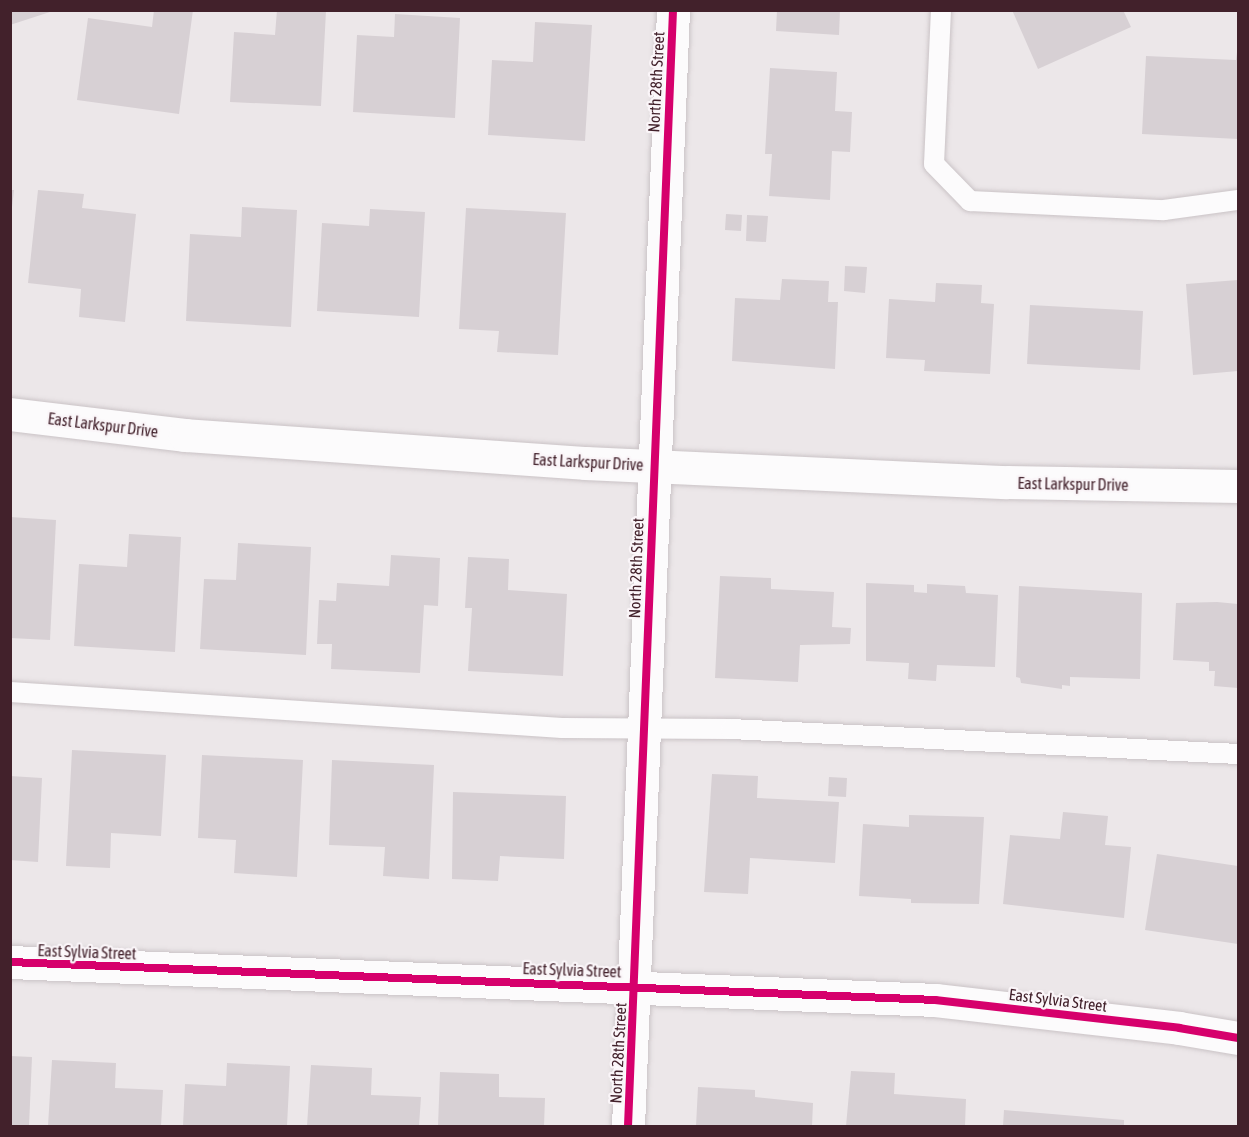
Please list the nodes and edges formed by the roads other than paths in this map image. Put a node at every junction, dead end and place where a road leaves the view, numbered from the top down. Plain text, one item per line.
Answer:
1 (673, 10) edge
2 (941, 10) edge
3 (1239, 200) edge
4 (10, 414) edge
5 (653, 465) junction
6 (1239, 486) edge
7 (10, 692) edge
8 (642, 729) junction
9 (1239, 754) edge
10 (10, 962) edge
11 (635, 986) junction
12 (1239, 1038) edge
13 (628, 1126) edge

1 - 5 street, North 28th Street
2 - 3 lane
4 - 5 street, East Larkspur Drive
5 - 6 street, East Larkspur Drive
5 - 8 street, North 28th Street
7 - 8 lane
8 - 9 lane
8 - 11 street, North 28th Street
10 - 11 street, East Sylvia Street
11 - 12 street, East Sylvia Street
11 - 13 street, North 28th Street

